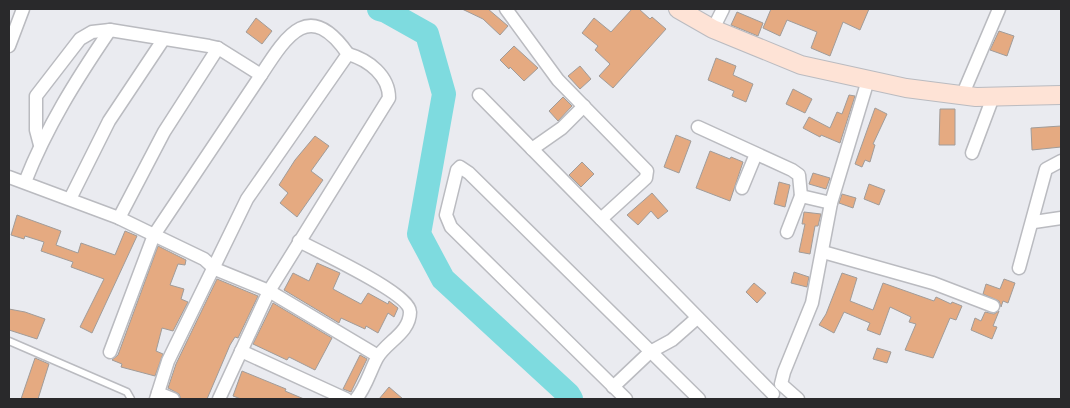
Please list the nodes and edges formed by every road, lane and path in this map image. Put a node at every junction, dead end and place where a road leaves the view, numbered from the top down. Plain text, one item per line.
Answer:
1 (506, 9) edge
2 (678, 9) edge
3 (723, 9) edge
4 (999, 9) edge
5 (22, 14) edge
6 (713, 29) junction
7 (110, 30) junction
8 (164, 40) junction
9 (9, 46) edge
10 (218, 48) junction
11 (348, 54) junction
12 (262, 75) junction
13 (868, 80) junction
14 (479, 95) dead end
15 (1061, 95) edge
16 (962, 96) junction
17 (993, 97) junction
18 (584, 106) junction
19 (698, 127) dead end
20 (40, 145) junction
21 (532, 149) junction
22 (972, 153) dead end
23 (756, 154) junction
24 (1061, 161) edge
25 (9, 177) edge
26 (25, 182) junction
27 (742, 188) dead end
28 (801, 196) junction
29 (70, 199) junction
30 (831, 203) junction
31 (119, 218) junction
32 (1061, 218) edge
33 (601, 219) junction
34 (1034, 222) junction
35 (787, 232) dead end
36 (154, 235) junction
37 (299, 241) junction
38 (823, 252) junction
39 (1019, 268) dead end
40 (214, 269) junction
41 (269, 291) junction
42 (993, 306) dead end
43 (697, 318) junction
44 (9, 340) edge
45 (241, 351) junction
46 (110, 352) dead end
47 (650, 352) junction
48 (378, 356) junction
49 (613, 387) junction
50 (775, 392) edge
51 (157, 396) edge
52 (131, 399) edge
53 (173, 399) edge
54 (219, 399) edge
55 (346, 399) edge
56 (356, 399) edge
57 (626, 399) edge
58 (700, 399) edge
59 (798, 399) edge

1 - 18 street
2 - 6 street
3 - 6 street
4 - 16 street
5 - 9 street
6 - 13 street
7 - 8 street
7 - 20 street
7 - 20 street
8 - 10 street
8 - 29 street
10 - 12 street
10 - 31 street
11 - 12 street
11 - 37 street
11 - 40 street
12 - 36 street
13 - 16 street
13 - 30 street
14 - 21 street
15 - 17 street
16 - 17 street
17 - 22 street
18 - 21 street
18 - 33 street
19 - 23 street
20 - 26 street
21 - 33 street
23 - 27 street
23 - 28 street
24 - 34 street
25 - 26 street
26 - 29 street
28 - 30 street
28 - 35 street
29 - 31 street
30 - 38 street
31 - 36 street
32 - 34 street
33 - 43 street
34 - 39 street
36 - 40 street
36 - 46 street
37 - 41 street
37 - 48 street
38 - 42 street
38 - 50 street
40 - 41 street
40 - 51 street
41 - 45 street
41 - 48 street
43 - 47 street
43 - 50 street
44 - 52 lane
45 - 54 street
45 - 55 street
47 - 49 street
47 - 49 street
47 - 58 street
48 - 56 street
49 - 57 street
50 - 59 street
51 - 53 street

